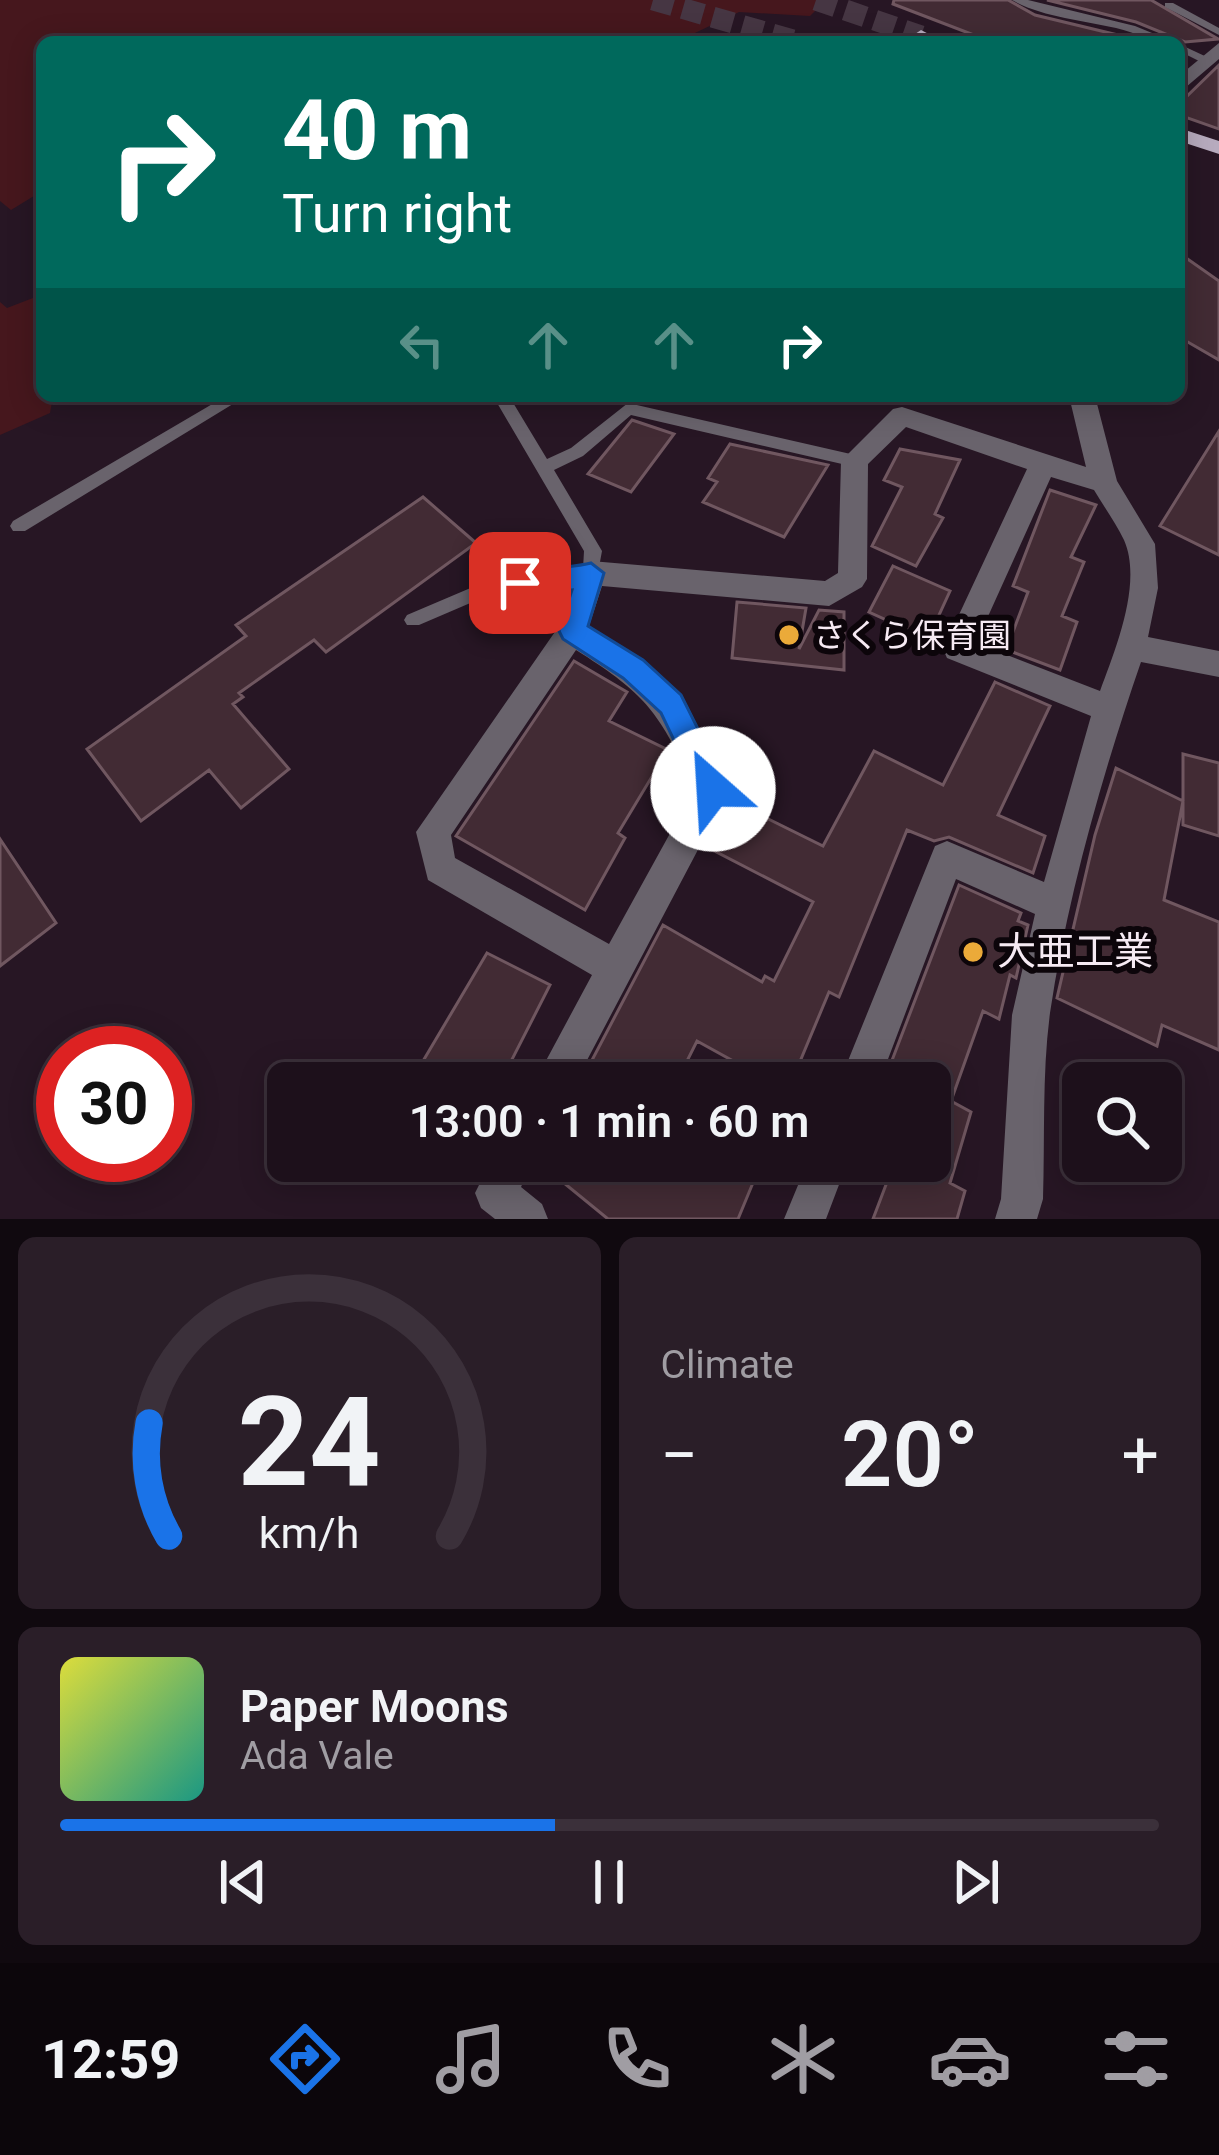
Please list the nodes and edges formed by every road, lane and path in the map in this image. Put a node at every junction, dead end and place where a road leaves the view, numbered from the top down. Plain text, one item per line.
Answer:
1 (1017, 0) edge
2 (1168, 5) dead end
3 (1033, 6) junction
4 (1019, 23) dead end
5 (1219, 32) edge
6 (1155, 36) edge
7 (1212, 54) edge
8 (1185, 81) edge
9 (1185, 136) edge
10 (1219, 148) edge
11 (1185, 156) edge
12 (1219, 167) edge
13 (228, 402) edge
14 (504, 402) edge
15 (1084, 402) edge
16 (912, 406) edge
17 (855, 461) junction
18 (1043, 464) junction
19 (542, 469) junction
20 (1104, 483) junction
21 (20, 526) dead end
22 (591, 573) junction
23 (413, 620) dead end
24 (572, 631) junction
25 (1131, 646) junction
26 (1219, 664) edge
27 (1109, 709) junction
28 (1055, 905) junction
29 (615, 968) junction
30 (565, 1062) edge
31 (867, 1062) edge
32 (502, 1182) edge
33 (820, 1182) edge
34 (527, 1219) edge
35 (805, 1219) edge
36 (1016, 1219) edge

1 - 3 lane
2 - 5 lane
3 - 4 lane
3 - 6 lane
7 - 8 street
9 - 10 main road
11 - 12 main road
13 - 21 lane
14 - 19 lane
15 - 20 street
16 - 17 street
16 - 18 street
17 - 19 lane
17 - 22 street
18 - 20 street
18 - 27 street
19 - 22 lane
20 - 25 street
22 - 23 lane
22 - 24 street
24 - 29 street
24 - 29 street
25 - 26 street
25 - 27 street
27 - 28 street
28 - 31 street
28 - 36 street
29 - 30 street
32 - 34 street
33 - 35 street

